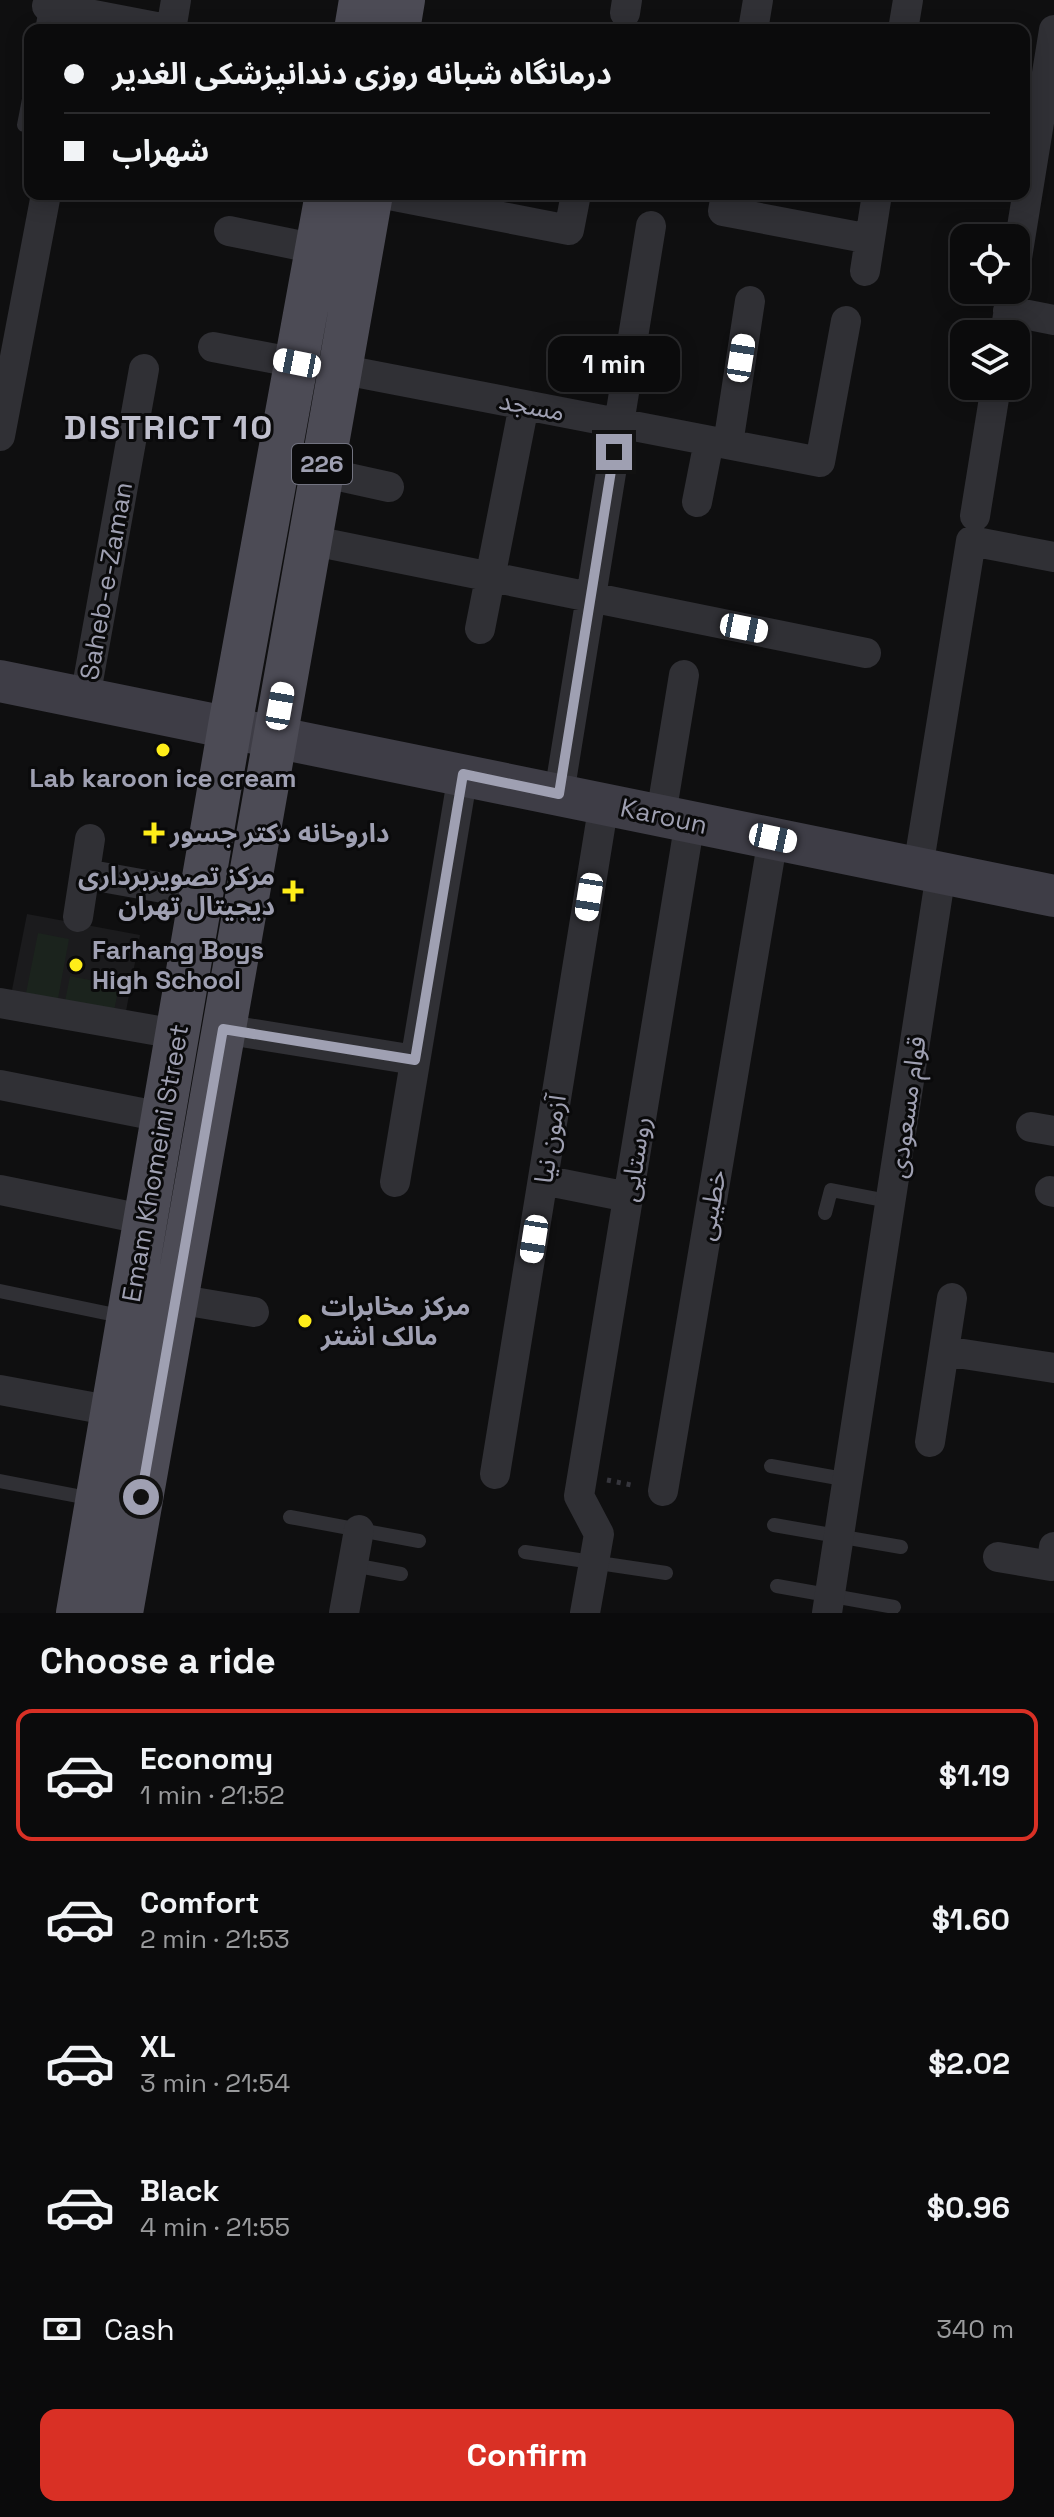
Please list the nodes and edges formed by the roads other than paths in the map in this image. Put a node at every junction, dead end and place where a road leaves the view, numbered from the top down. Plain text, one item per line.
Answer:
1 (176, 0) edge
2 (361, 0) edge
3 (403, 0) edge
4 (758, 0) edge
5 (908, 0) edge
6 (45, 12) edge
7 (129, 24) edge
8 (172, 24) edge
9 (357, 24) edge
10 (399, 24) edge
11 (754, 24) edge
12 (904, 24) edge
13 (1054, 30) edge
14 (1030, 178) edge
15 (44, 200) edge
16 (326, 200) edge
17 (369, 200) edge
18 (415, 200) edge
19 (575, 200) edge
20 (725, 200) edge
21 (876, 200) edge
22 (1026, 200) edge
23 (1022, 224) edge
24 (651, 226) dead end
25 (229, 231) dead end
26 (870, 239) junction
27 (317, 249) junction
28 (865, 271) dead end
29 (14, 287) edge
30 (750, 301) dead end
31 (1008, 312) edge
32 (1054, 320) edge
33 (846, 321) dead end
34 (213, 347) dead end
35 (318, 366) junction
36 (144, 369) dead end
37 (994, 400) edge
38 (524, 405) junction
39 (619, 423) junction
40 (0, 436) edge
41 (719, 442) junction
42 (321, 472) junction
43 (389, 487) dead end
44 (697, 502) dead end
45 (973, 528) junction
46 (309, 540) junction
47 (1054, 557) edge
48 (491, 577) junction
49 (591, 597) junction
50 (480, 629) dead end
51 (866, 653) dead end
52 (684, 675) dead end
53 (0, 681) edge
54 (85, 698) junction
55 (230, 726) junction
56 (274, 735) junction
57 (463, 774) junction
58 (559, 794) junction
59 (604, 803) junction
60 (676, 818) junction
61 (773, 838) junction
62 (90, 839) dead end
63 (929, 871) junction
64 (85, 874) junction
65 (202, 895) junction
66 (1054, 896) edge
67 (78, 917) dead end
68 (0, 1003) edge
69 (223, 1029) junction
70 (176, 1034) junction
71 (415, 1060) junction
72 (0, 1085) edge
73 (162, 1117) junction
74 (543, 1180) junction
75 (395, 1182) dead end
76 (0, 1190) edge
77 (628, 1197) junction
78 (893, 1202) junction
79 (825, 1213) dead end
80 (147, 1220) junction
81 (0, 1291) edge
82 (952, 1298) dead end
83 (176, 1299) junction
84 (254, 1312) dead end
85 (129, 1318) junction
86 (944, 1351) junction
87 (1054, 1368) edge
88 (0, 1390) edge
89 (113, 1411) junction
90 (930, 1442) dead end
91 (771, 1466) dead end
92 (495, 1474) dead end
93 (849, 1480) junction
94 (0, 1481) edge
95 (663, 1491) road end
96 (97, 1500) junction
97 (290, 1517) dead end
98 (774, 1525) dead end
99 (359, 1530) junction
100 (840, 1536) junction
101 (419, 1541) dead end
102 (901, 1547) dead end
103 (1054, 1547) edge
104 (525, 1552) dead end
105 (998, 1557) dead end
106 (594, 1563) junction
107 (353, 1565) junction
108 (666, 1573) dead end
109 (401, 1574) dead end
110 (777, 1586) dead end
111 (829, 1604) edge
112 (894, 1607) dead end
113 (350, 1612) edge
114 (78, 1613) edge
115 (121, 1613) edge
116 (585, 1613) edge

1 - 8 street
2 - 9 main road
3 - 10 main road
4 - 11 street
5 - 12 street
6 - 7 street
13 - 14 street
15 - 29 street
16 - 27 main road, Emam Khomeini Street / 226
17 - 35 main road, Emam Khomeini Street / 226
18 - 19 street
20 - 26 street
21 - 26 street
22 - 23 street
24 - 39 street
25 - 27 street
26 - 28 street
27 - 35 main road, Emam Khomeini Street / 226
29 - 40 street
30 - 41 street
31 - 32 street
33 - 41 street, مسجد
34 - 35 street, مسجد
35 - 38 street, مسجد
35 - 42 main road, Emam Khomeini Street / 226
35 - 55 main road, Emam Khomeini Street / 226
36 - 54 street, Saheb-e-Zaman
37 - 45 street, قوام مسعودی
38 - 39 street, مسجد
38 - 48 street
39 - 41 street, مسجد
39 - 49 street
41 - 44 street
42 - 43 street
42 - 46 main road, Emam Khomeini Street / 226
45 - 47 street
45 - 63 street, قوام مسعودی
46 - 48 street
46 - 56 main road, Emam Khomeini Street / 226
48 - 49 street
48 - 50 street
49 - 51 street
49 - 58 street
52 - 60 street, روستایی
53 - 54 main road
54 - 55 main road
55 - 56 main road, Karoun
55 - 65 main road, Emam Khomeini Street / 226
56 - 57 main road, Karoun
56 - 69 main road, Emam Khomeini Street / 226
57 - 58 main road, Karoun
57 - 71 street
58 - 59 main road, Karoun
59 - 60 main road, Karoun
59 - 74 street, آزمون نیا
60 - 61 main road, Karoun
60 - 77 street, روستایی
61 - 63 main road, Karoun
61 - 95 street, خطیبی
62 - 64 street
63 - 66 main road, Karoun
63 - 78 street, قوام مسعودی
64 - 65 street
64 - 67 street
65 - 70 main road, Emam Khomeini Street / 226
68 - 70 street
69 - 71 street
69 - 83 main road, Emam Khomeini Street / 226
70 - 73 main road, Emam Khomeini Street / 226
71 - 75 street
72 - 73 street
73 - 80 main road, Emam Khomeini Street / 226
74 - 77 street
74 - 92 street, آزمون نیا
76 - 80 street
77 - 106 street, روستایی
78 - 79 lane
78 - 93 street, قوام مسعودی
80 - 85 main road, Emam Khomeini Street / 226
81 - 85 lane
82 - 86 street
83 - 84 street
83 - 115 main road, Emam Khomeini Street / 226
85 - 89 main road, Emam Khomeini Street / 226
86 - 87 street
86 - 90 street
88 - 89 street
89 - 96 main road, Emam Khomeini Street / 226
91 - 93 lane
93 - 100 street, قوام مسعودی
94 - 96 lane
96 - 114 main road, Emam Khomeini Street / 226
97 - 99 lane
98 - 100 lane
99 - 101 lane
99 - 107 street
100 - 102 lane
100 - 111 street, قوام مسعودی
103 - 105 street
104 - 106 lane
106 - 108 lane
106 - 116 street
107 - 109 lane
107 - 113 street
110 - 111 lane
111 - 112 lane

